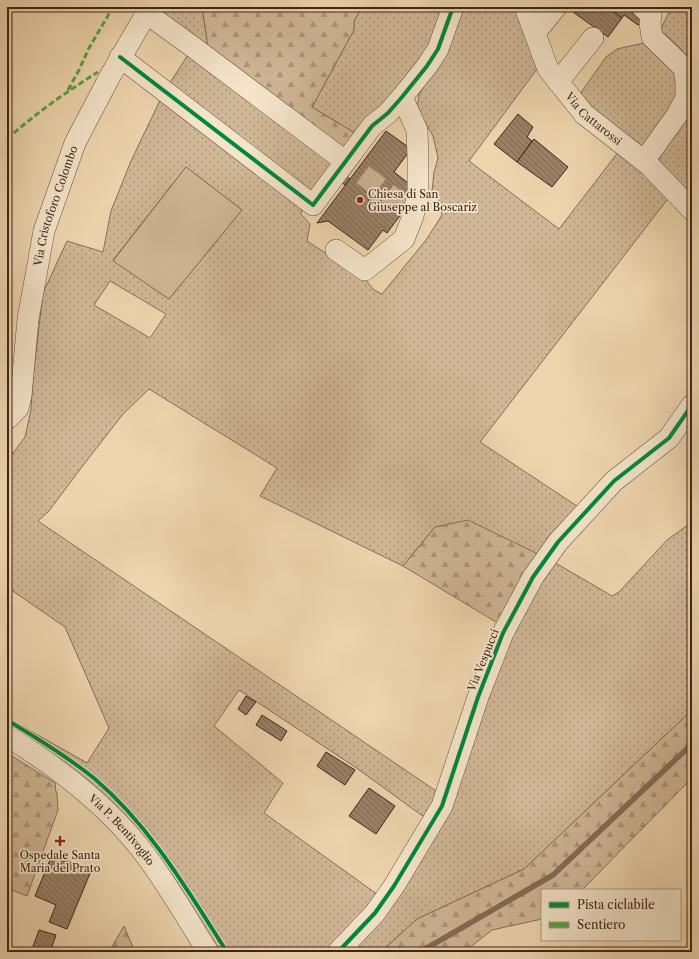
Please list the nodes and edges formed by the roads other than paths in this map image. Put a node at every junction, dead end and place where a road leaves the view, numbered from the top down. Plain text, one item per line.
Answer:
1 (453, 7) edge
2 (525, 7) edge
3 (556, 7) edge
4 (642, 7) edge
5 (148, 10) edge
6 (534, 33) junction
7 (593, 38) dead end
8 (120, 58) junction
9 (558, 82) junction
10 (402, 97) junction
11 (338, 156) tunnel mouth
12 (644, 161) junction
13 (692, 210) edge
14 (336, 250) dead end
15 (692, 405) edge
16 (7, 419) edge
17 (7, 736) edge
18 (208, 952) edge
19 (338, 952) edge

1 - 10 street
2 - 6 street, Via Cattarossi
3 - 6 street
4 - 12 street
5 - 8 street, Via Cristoforo Colombo
5 - 11 street
6 - 9 street, Via Cattarossi
7 - 9 street
8 - 10 street
8 - 16 street, Via Cristoforo Colombo
9 - 12 street, Via Cattarossi
10 - 14 street
12 - 13 street, Via Cattarossi
15 - 19 street, Via Vespucci
17 - 18 street, Via P. Bentivoglio

